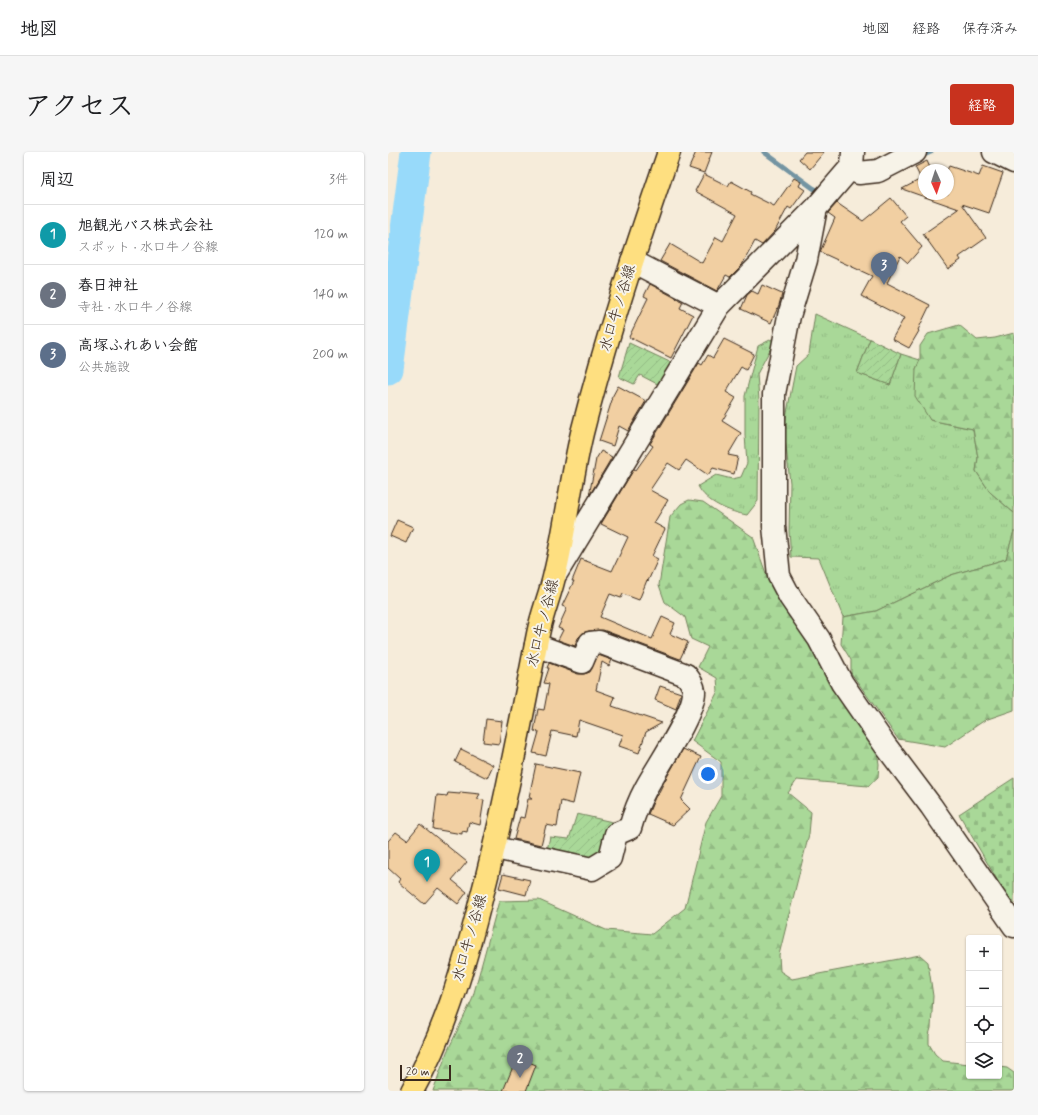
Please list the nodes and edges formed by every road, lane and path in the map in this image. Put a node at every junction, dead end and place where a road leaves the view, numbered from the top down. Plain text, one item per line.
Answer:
1 (669, 152) edge
2 (915, 152) edge
3 (994, 152) edge
4 (852, 159) edge
5 (1014, 162) edge
6 (816, 208) junction
7 (632, 261) junction
8 (719, 306) junction
9 (555, 574) junction
10 (536, 645) junction
11 (495, 848) junction
12 (1014, 926) edge
13 (412, 1091) edge

1 - 7 main road, 水口牛ノ谷線
2 - 4 street
3 - 5 street
4 - 6 street
6 - 8 street
6 - 12 street
7 - 8 street
7 - 9 main road, 水口牛ノ谷線
8 - 9 street
9 - 10 main road, 水口牛ノ谷線
10 - 11 main road, 水口牛ノ谷線
10 - 11 street
11 - 13 main road, 水口牛ノ谷線

